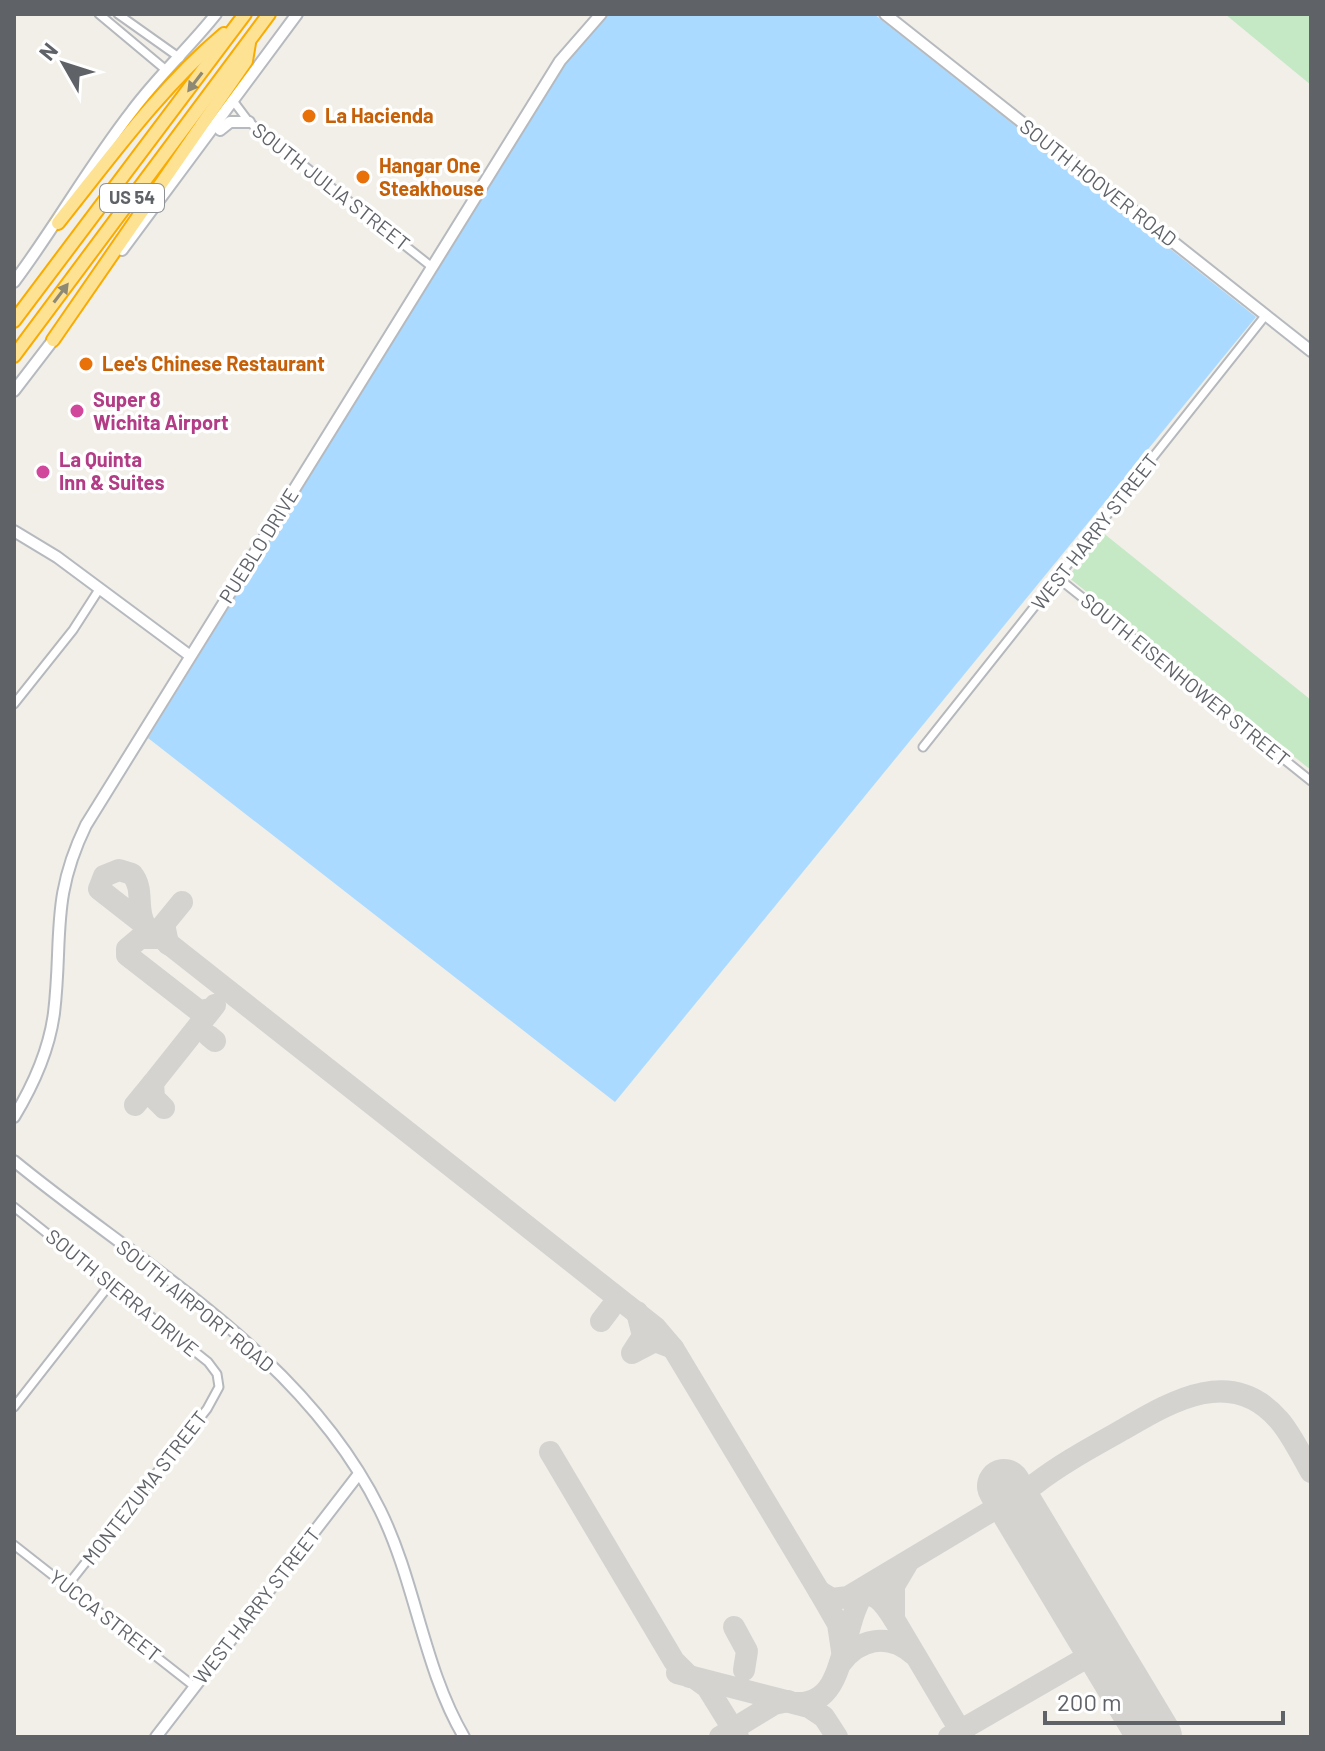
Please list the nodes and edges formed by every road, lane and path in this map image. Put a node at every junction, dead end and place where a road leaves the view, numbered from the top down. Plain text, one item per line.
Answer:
1 (99, 14) edge
2 (118, 14) edge
3 (216, 14) edge
4 (269, 14) edge
5 (297, 14) edge
6 (601, 14) edge
7 (885, 14) edge
8 (243, 16) edge
9 (249, 41) junction
10 (180, 58) junction
11 (166, 70) junction
12 (234, 102) junction
13 (249, 122) junction
14 (195, 154) junction
15 (58, 223) junction
16 (432, 267) junction
17 (14, 282) edge
18 (1265, 316) junction
19 (14, 321) edge
20 (53, 340) junction
21 (1311, 351) edge
22 (14, 356) edge
23 (14, 391) edge
24 (15, 530) edge
25 (1058, 578) junction
26 (100, 588) junction
27 (189, 655) junction
28 (14, 704) edge
29 (923, 747) dead end
30 (1311, 781) edge
31 (14, 1117) edge
32 (14, 1161) edge
33 (14, 1207) edge
34 (111, 1283) junction
35 (219, 1387) joint
36 (14, 1407) edge
37 (358, 1475) junction
38 (14, 1545) edge
39 (67, 1586) junction
40 (195, 1687) junction
41 (156, 1737) edge
42 (464, 1737) edge

1 - 11 street
2 - 10 street
3 - 10 street
4 - 9 highway, US 54
5 - 12 street
6 - 16 street, PUEBLO DRIVE
7 - 18 street, SOUTH HOOVER ROAD
8 - 15 highway
8 -> 19 highway, US 54
9 - 20 highway
22 -> 9 highway, US 54
10 - 11 street
11 - 15 street
12 - 13 street, SOUTH JULIA STREET
12 - 14 street
13 - 14 street
13 - 16 street, SOUTH JULIA STREET
14 - 20 street
15 - 17 street
16 - 27 street, PUEBLO DRIVE
18 - 21 street, SOUTH HOOVER ROAD
18 - 25 street, WEST HARRY STREET
20 - 23 street
24 - 26 street
25 - 29 street, WEST HARRY STREET
25 - 30 street, SOUTH EISENHOWER STREET
26 - 27 street
26 - 28 street
27 - 31 street, PUEBLO DRIVE
32 - 37 street, SOUTH AIRPORT ROAD
33 - 34 street, SOUTH SIERRA DRIVE
34 - 35 street, SOUTH SIERRA DRIVE
34 - 36 street
35 - 39 street, MONTEZUMA STREET
37 - 40 street, WEST HARRY STREET
37 - 42 street, SOUTH AIRPORT ROAD
38 - 39 street, YUCCA STREET
39 - 40 street, YUCCA STREET
40 - 41 street, WEST HARRY STREET

